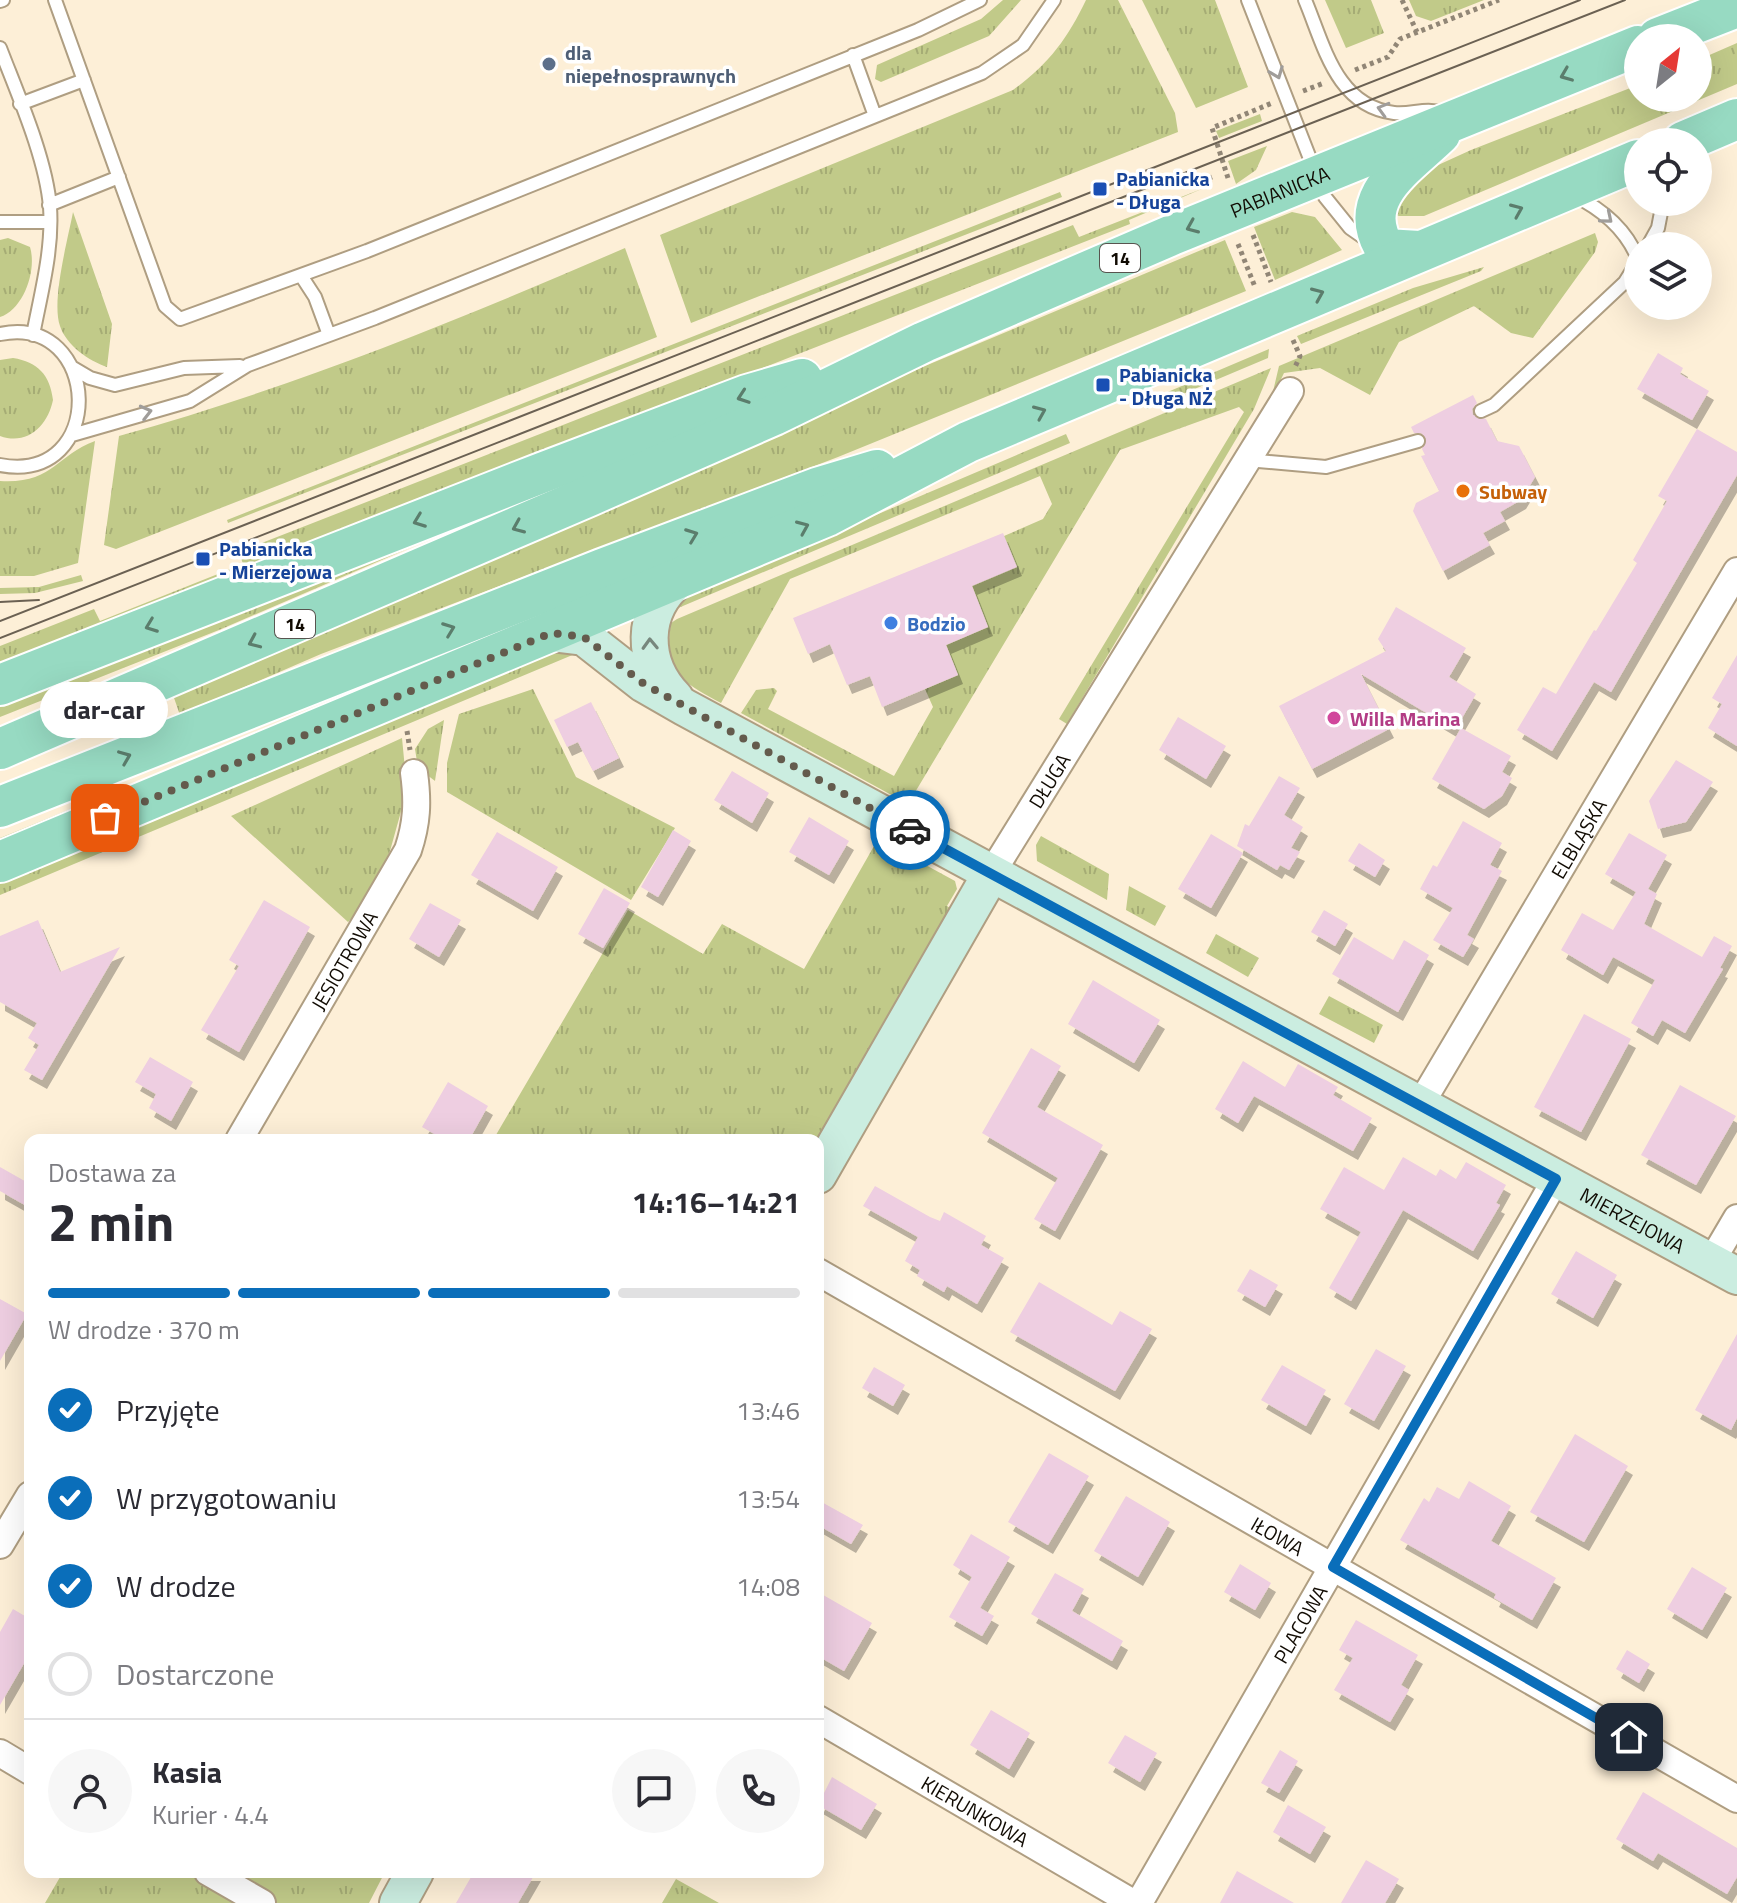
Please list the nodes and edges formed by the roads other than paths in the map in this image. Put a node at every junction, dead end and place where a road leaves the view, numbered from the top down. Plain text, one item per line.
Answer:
1 (55, 0) edge
2 (980, 0) edge
3 (1054, 0) edge
4 (1248, 0) edge
5 (1305, 0) edge
6 (1737, 7) edge
7 (1694, 24) edge
8 (0, 48) edge
9 (1624, 52) edge
10 (853, 55) junction
11 (84, 80) junction
12 (20, 104) junction
13 (875, 116) junction
14 (1458, 118) junction
15 (1737, 119) edge
16 (1712, 131) edge
17 (1624, 166) edge
18 (1317, 176) junction
19 (119, 177) junction
20 (1563, 191) junction
21 (49, 205) junction
22 (0, 222) edge
23 (50, 222) junction
24 (1624, 233) edge
25 (1402, 250) junction
26 (302, 277) junction
27 (1624, 283) edge
28 (0, 334) edge
29 (33, 335) junction
30 (329, 335) junction
31 (924, 342) junction
32 (248, 365) junction
33 (73, 368) junction
34 (1290, 391) dead end
35 (1481, 411) dead end
36 (72, 435) junction
37 (1418, 441) dead end
38 (968, 442) junction
39 (1247, 460) junction
40 (0, 465) edge
41 (1737, 571) edge
42 (679, 579) junction
43 (551, 633) junction
44 (0, 685) edge
45 (684, 707) junction
46 (0, 749) edge
47 (414, 773) dead end
48 (0, 807) edge
49 (0, 862) edge
50 (991, 874) junction
51 (1420, 1105) junction
52 (242, 1134) edge
53 (824, 1165) edge
54 (1556, 1179) junction
55 (1737, 1218) edge
56 (1724, 1269) edge
57 (824, 1275) edge
58 (24, 1505) edge
59 (0, 1545) edge
60 (1333, 1567) junction
61 (824, 1723) edge
62 (0, 1753) edge
63 (24, 1767) edge
64 (1737, 1799) edge
65 (218, 1878) edge
66 (412, 1878) edge
67 (262, 1903) edge
68 (398, 1903) edge
69 (1133, 1903) edge
70 (1139, 1903) edge

1 - 11 lane
2 - 10 lane
3 - 13 lane
4 -> 18 lane
14 -> 5 lane
6 - 7 main road
8 - 12 lane
9 -> 14 main road, PABIANICKA / 14
10 - 13 lane
10 - 26 lane
11 - 12 lane
11 - 19 lane
12 - 21 lane
13 - 30 lane
14 - 18 main road, PABIANICKA / 14
14 - 25 main road
15 - 16 main road
17 - 20 main road
18 - 25 lane
18 -> 31 main road, PABIANICKA / 14
19 - 21 lane
19 - 26 lane
20 -> 24 lane
25 -> 20 main road
21 - 23 lane
22 - 23 lane
23 - 29 lane
38 -> 25 main road
26 - 30 lane
27 - 35 lane
28 - 29 lane
29 - 33 lane
30 - 32 lane
31 -> 44 main road
31 -> 46 main road, 14
32 - 33 lane
36 -> 32 lane
33 - 36 lane
34 - 39 street, DŁUGA
36 - 40 lane
37 - 39 lane
42 -> 38 main road
48 -> 38 main road
39 - 50 street, DŁUGA
41 - 51 street, ELBLĄSKA
42 - 43 main road
45 -> 42 street
43 - 45 street, MIERZEJOWA
43 - 49 main road
45 - 50 street, MIERZEJOWA
47 - 52 street, JESIOTROWA
50 - 51 street, MIERZEJOWA
50 - 53 street, DŁUGA
51 - 54 street, MIERZEJOWA
54 - 56 street, MIERZEJOWA
54 - 60 street, PLACOWA
55 - 56 street
57 - 60 street, IŁOWA
58 - 59 street
60 - 64 street, IŁOWA
60 - 70 street, PLACOWA
61 - 69 street, KIERUNKOWA
62 - 63 street
65 - 67 street
66 - 68 street

